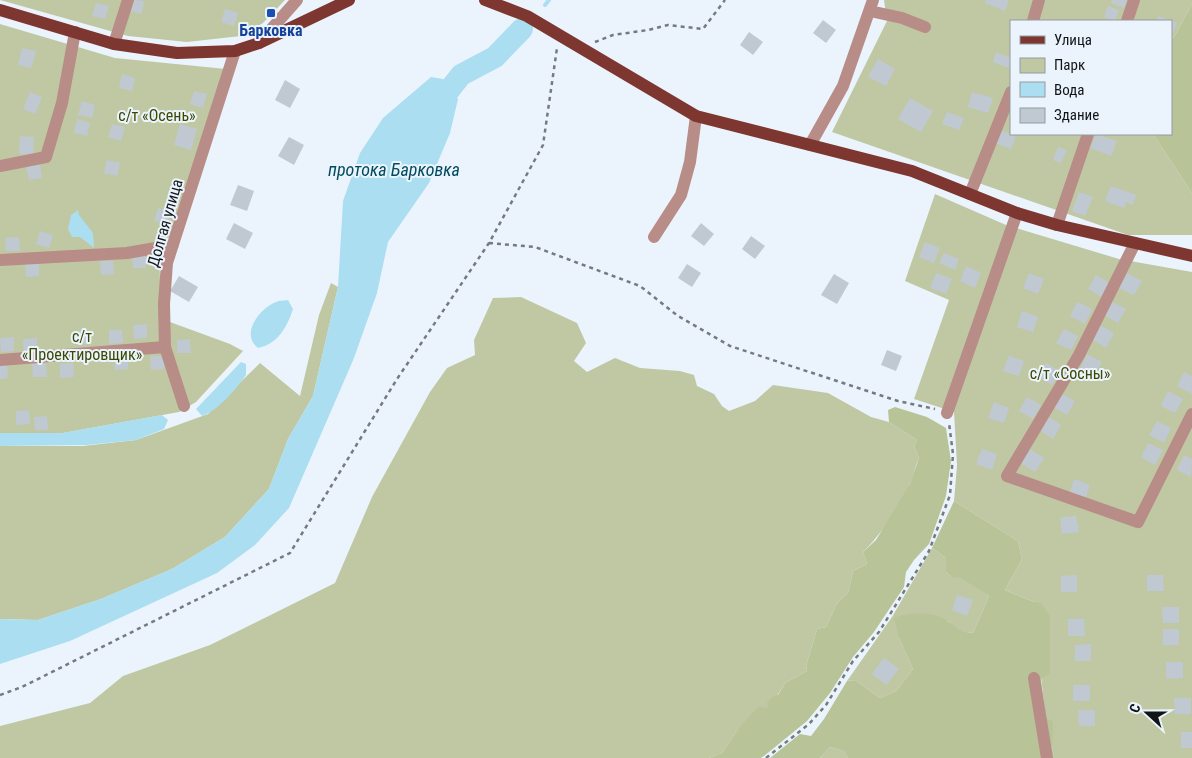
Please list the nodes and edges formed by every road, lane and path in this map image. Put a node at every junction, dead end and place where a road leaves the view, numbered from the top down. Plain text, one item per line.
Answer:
1 (128, 0) edge
2 (349, 0) edge
3 (485, 0) edge
4 (725, 0) edge
5 (1039, 0) edge
6 (1134, 0) edge
7 (291, 3) edge
8 (872, 6) edge
9 (0, 10) edge
10 (1033, 20) edge
11 (1127, 20) edge
12 (925, 27) dead end
13 (75, 32) junction
14 (560, 34) junction
15 (259, 43) junction
16 (114, 44) junction
17 (583, 48) junction
18 (235, 51) junction
19 (1010, 94) edge
20 (696, 116) junction
21 (1088, 135) edge
22 (810, 145) junction
23 (0, 166) edge
24 (970, 194) junction
25 (1017, 213) junction
26 (1057, 225) junction
27 (654, 237) dead end
28 (489, 243) junction
29 (1136, 243) junction
30 (173, 245) junction
31 (1192, 256) edge
32 (0, 260) edge
33 (166, 347) junction
34 (0, 360) edge
35 (184, 406) dead end
36 (947, 413) junction
37 (1192, 414) edge
38 (1034, 678) dead end
39 (0, 695) edge
40 (766, 758) edge
41 (1047, 758) edge

1 - 16 street
2 - 15 main road
3 - 14 main road
4 - 17 path
5 - 10 street
6 - 11 street
7 - 15 street
8 - 12 street
8 - 22 street
9 - 13 main road
13 - 16 main road
13 - 23 street
14 - 17 main road
14 - 28 path
15 - 18 main road
16 - 18 main road
17 - 20 main road
18 - 30 street, Долгая улица
19 - 24 street
20 - 22 main road
20 - 27 street
21 - 26 street
22 - 24 main road
24 - 25 main road
25 - 26 main road
25 - 36 street
26 - 29 main road
28 - 36 path
28 - 39 path
29 - 31 main road
29 - 37 street
30 - 32 street
30 - 33 street, Долгая улица
33 - 34 street
33 - 35 street, Долгая улица
36 - 40 path
38 - 41 street

